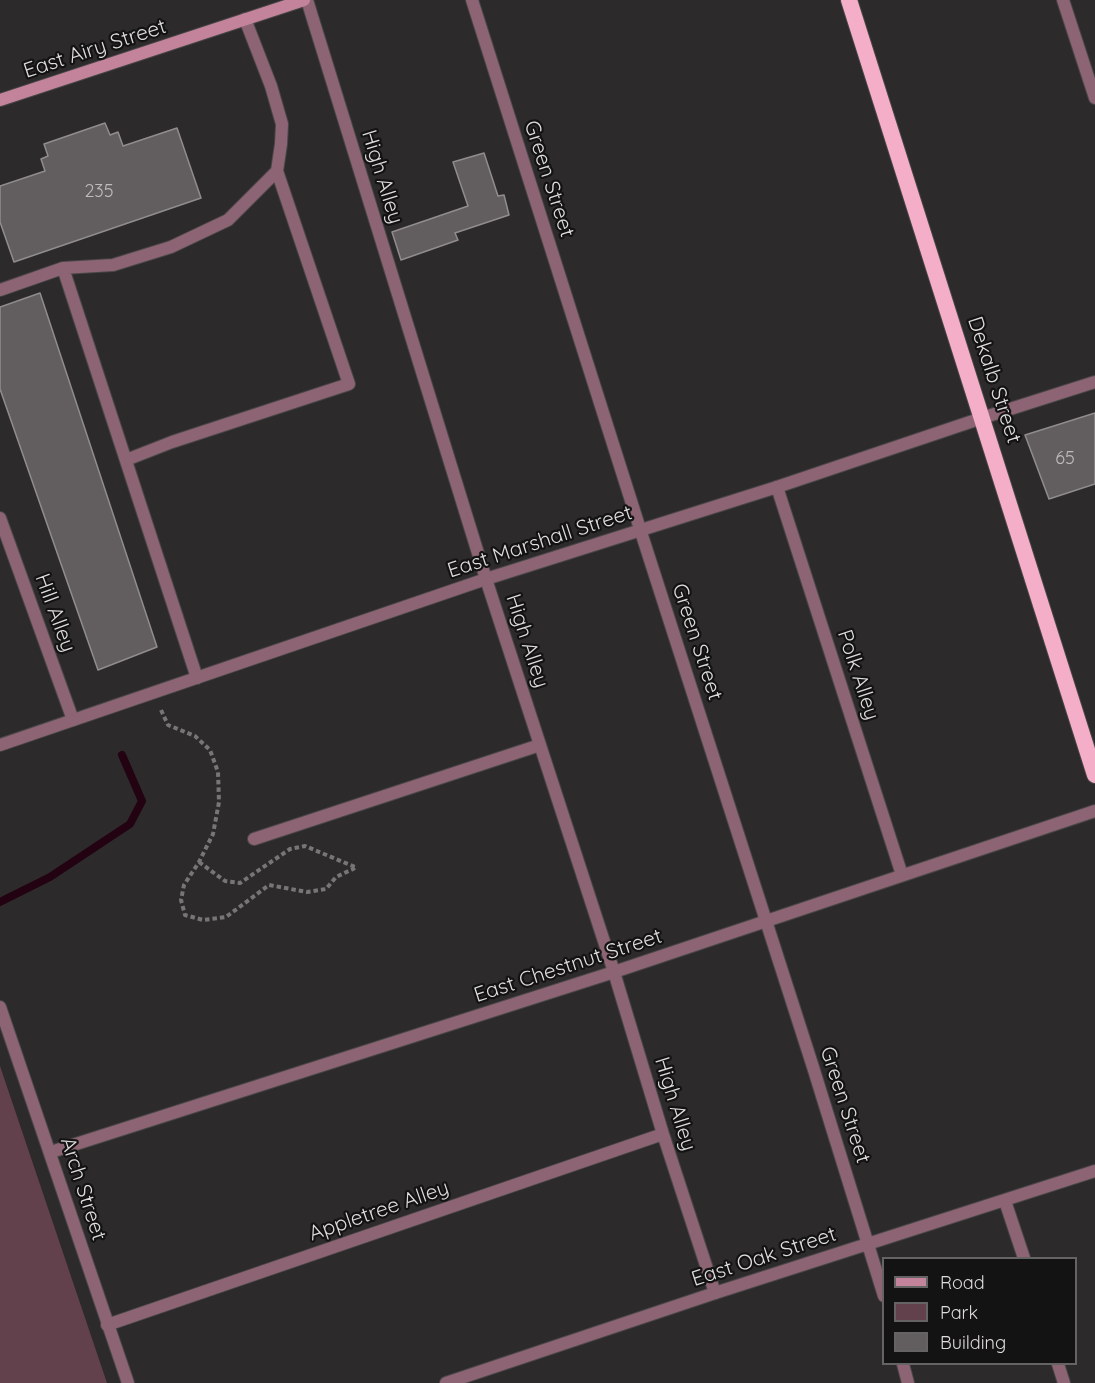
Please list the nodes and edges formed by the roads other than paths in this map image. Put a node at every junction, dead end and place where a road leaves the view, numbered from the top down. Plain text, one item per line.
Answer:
1 (305, 0) edge
2 (472, 0) edge
3 (849, 0) edge
4 (1063, 0) edge
5 (245, 20) junction
6 (1095, 98) edge
7 (0, 100) edge
8 (277, 171) junction
9 (63, 268) junction
10 (0, 290) edge
11 (1095, 382) edge
12 (982, 418) junction
13 (126, 460) junction
14 (777, 487) junction
15 (0, 518) edge
16 (640, 530) junction
17 (486, 579) junction
18 (197, 678) junction
19 (73, 720) junction
20 (0, 745) edge
21 (540, 745) junction
22 (1095, 775) edge
23 (1095, 811) edge
24 (254, 839) dead end
25 (902, 875) junction
26 (766, 920) junction
27 (614, 972) junction
28 (0, 1007) edge
29 (663, 1134) junction
30 (51, 1152) junction
31 (1095, 1171) edge
32 (1005, 1201) junction
33 (869, 1244) junction
34 (1024, 1257) edge
35 (882, 1289) edge
36 (715, 1293) junction
37 (107, 1324) junction
38 (903, 1365) edge
39 (1058, 1365) edge
40 (128, 1383) edge
41 (446, 1383) edge
42 (908, 1383) edge
43 (1064, 1383) edge

1 - 5 main road, East Airy Street
1 - 17 street, High Alley
2 - 16 street, Green Street
3 - 12 highway, Dekalb Street
4 - 6 street
5 - 7 main road, East Airy Street
5 - 8 street
8 - 9 street
8 - 13 street
9 - 10 street
9 - 13 street
11 - 12 street, East Marshall Street
12 - 14 street, East Marshall Street
12 - 22 highway, Dekalb Street
13 - 18 street
14 - 16 street, East Marshall Street
14 - 25 street, Polk Alley
15 - 19 street, Hill Alley
16 - 17 street, East Marshall Street
16 - 26 street, Green Street
17 - 18 street, East Marshall Street
17 - 21 street, High Alley
18 - 19 street, East Marshall Street
19 - 20 street, East Marshall Street
21 - 24 street
21 - 27 street, High Alley
23 - 25 street, East Chestnut Street
25 - 26 street, East Chestnut Street
26 - 27 street, East Chestnut Street
26 - 33 street, Green Street
27 - 29 street, High Alley
27 - 30 street, East Chestnut Street
28 - 30 street, Arch Street
29 - 36 street, High Alley
29 - 37 street, Appletree Alley
30 - 37 street, Arch Street
31 - 32 street, East Oak Street
32 - 33 street, East Oak Street
32 - 34 street
33 - 35 street, Green Street
33 - 36 street, East Oak Street
36 - 41 street, East Oak Street
37 - 40 street, Arch Street
38 - 42 street
39 - 43 street

